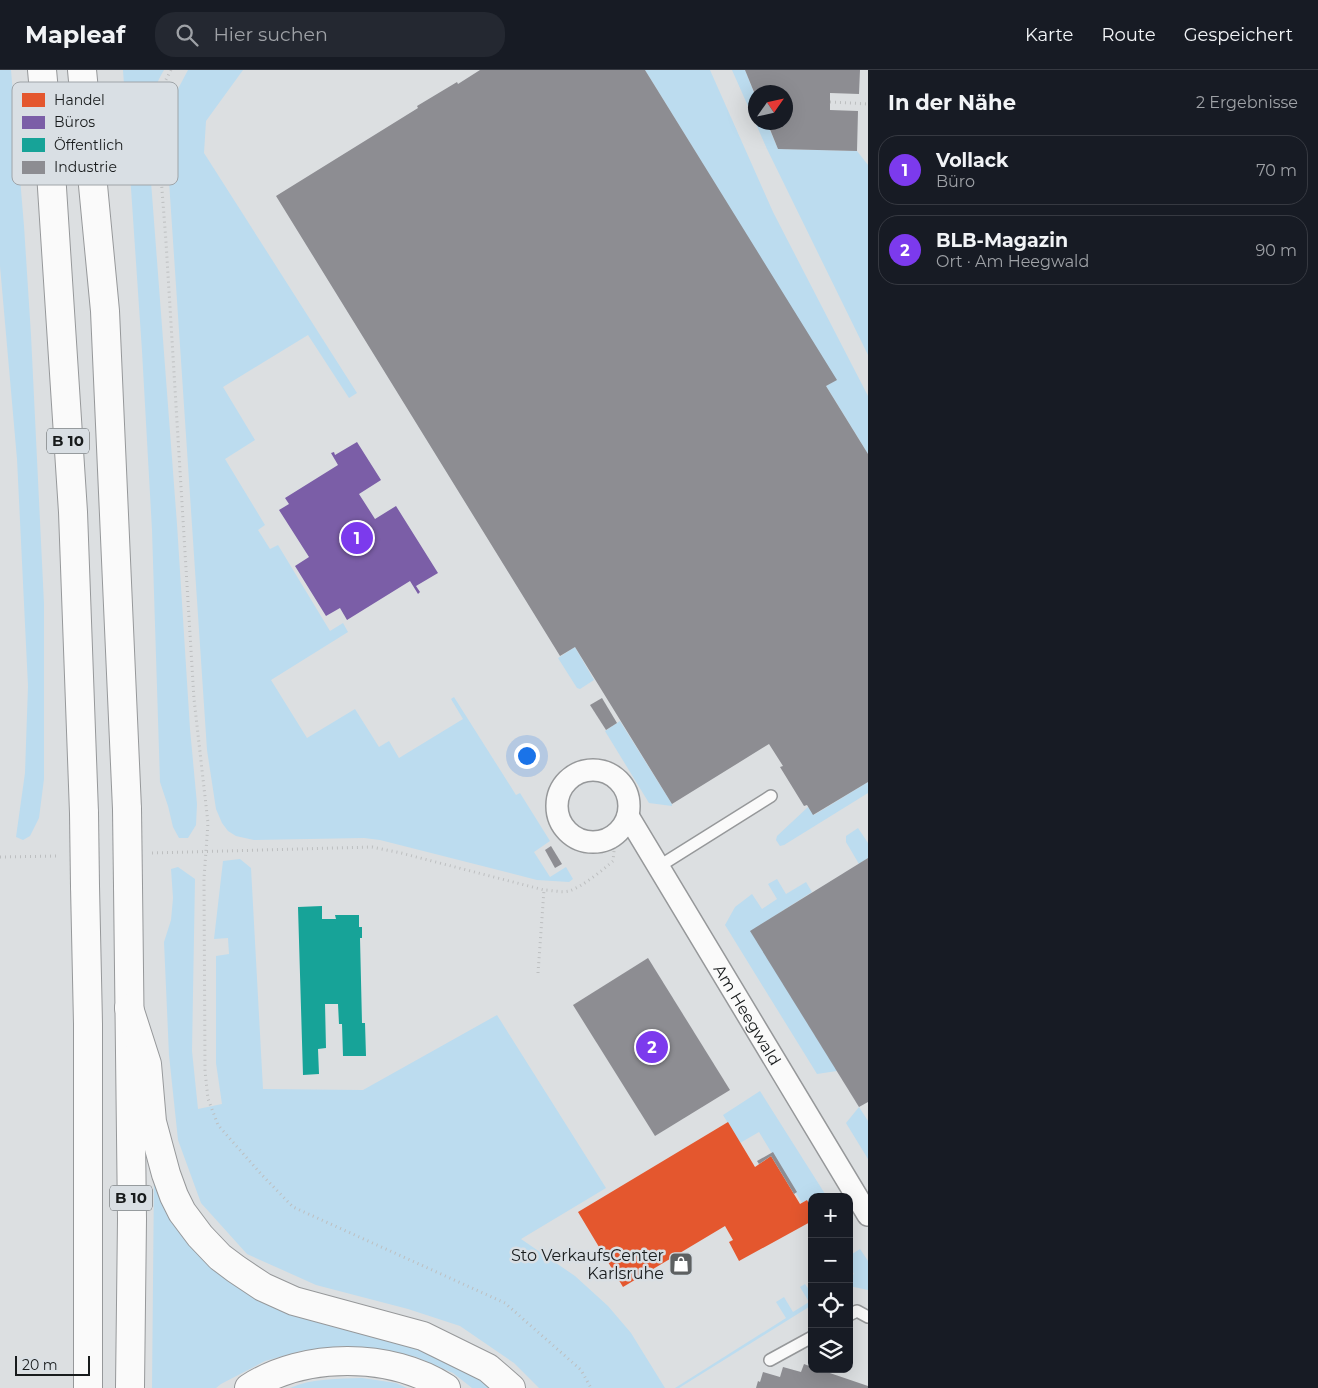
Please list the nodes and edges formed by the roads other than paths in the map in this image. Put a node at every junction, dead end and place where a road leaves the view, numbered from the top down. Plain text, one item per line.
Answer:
1 (52, 185) edge
2 (92, 185) edge
3 (771, 796) dead end
4 (628, 816) junction
5 (658, 867) junction
6 (129, 1008) junction
7 (868, 1215) edge
8 (853, 1313) edge
9 (868, 1317) edge
10 (808, 1338) edge
11 (770, 1360) dead end
12 (88, 1388) edge
13 (130, 1388) edge
14 (249, 1388) edge
15 (446, 1388) edge
16 (511, 1388) edge

1 - 12 highway, B 10, bridge
2 - 6 highway, B 10, bridge
3 - 5 lane
4 - 4 street, Am Heegwald
4 - 5 street, Am Heegwald
5 - 7 street, Am Heegwald
6 - 13 highway, B 10
6 - 16 highway
8 - 9 lane
10 - 11 lane
14 - 15 highway

